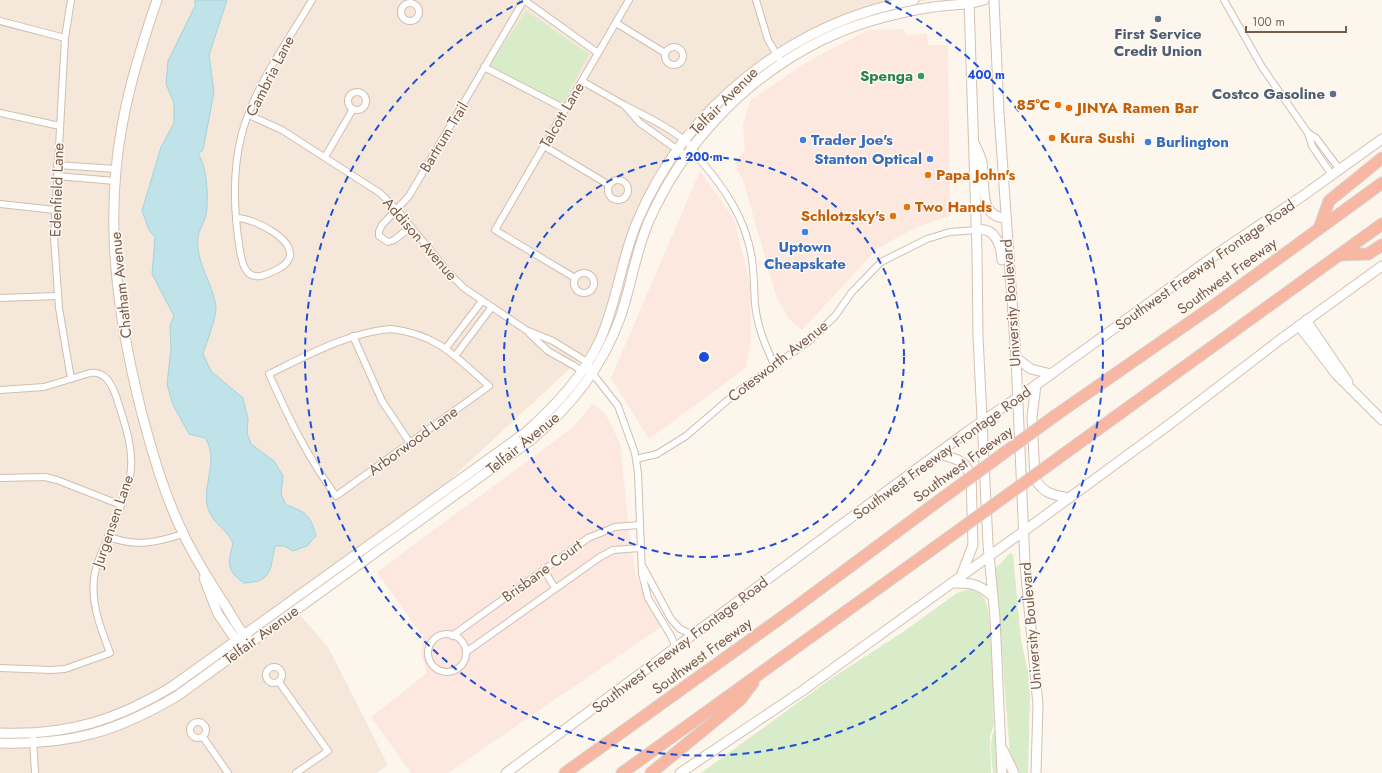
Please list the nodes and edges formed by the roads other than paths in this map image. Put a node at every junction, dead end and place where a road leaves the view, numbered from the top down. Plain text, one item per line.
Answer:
1 (71, 0) edge
2 (157, 0) edge
3 (312, 0) edge
4 (524, 0) edge
5 (629, 0) edge
6 (756, 0) edge
7 (914, 0) edge
8 (984, 0) edge
9 (994, 0) edge
10 (1224, 0) edge
11 (969, 3) edge
12 (0, 22) edge
13 (616, 23) junction
14 (65, 38) junction
15 (598, 53) junction
16 (665, 53) dead end
17 (776, 55) junction
18 (782, 62) junction
19 (484, 67) junction
20 (582, 80) junction
21 (625, 106) junction
22 (353, 109) dead end
23 (565, 109) junction
24 (0, 113) edge
25 (249, 115) junction
26 (60, 126) junction
27 (973, 138) junction
28 (1382, 140) edge
29 (684, 141) junction
30 (544, 146) junction
31 (692, 147) junction
32 (678, 150) junction
33 (686, 156) junction
34 (325, 157) junction
35 (1382, 158) edge
36 (57, 165) junction
37 (116, 170) junction
38 (1336, 173) junction
39 (56, 176) junction
40 (115, 181) junction
41 (1382, 183) edge
42 (609, 185) dead end
43 (0, 204) edge
44 (55, 210) junction
45 (397, 210) junction
46 (236, 218) junction
47 (1006, 218) junction
48 (1382, 224) edge
49 (411, 227) junction
50 (1319, 229) junction
51 (976, 230) junction
52 (1382, 245) edge
53 (1339, 255) junction
54 (1382, 266) edge
55 (575, 278) dead end
56 (58, 296) junction
57 (0, 298) edge
58 (482, 301) junction
59 (1012, 304) junction
60 (491, 308) junction
61 (1303, 323) junction
62 (526, 330) junction
63 (353, 336) junction
64 (446, 348) junction
65 (455, 356) junction
66 (1016, 358) junction
67 (588, 362) junction
68 (774, 364) junction
69 (582, 372) junction
70 (593, 374) junction
71 (1050, 374) junction
72 (71, 379) junction
73 (1036, 385) junction
74 (0, 390) edge
75 (1017, 398) junction
76 (1382, 420) edge
77 (982, 422) junction
78 (410, 443) junction
79 (938, 453) junction
80 (636, 459) junction
81 (0, 478) edge
82 (1069, 498) junction
83 (121, 505) junction
84 (640, 525) junction
85 (1024, 532) junction
86 (183, 534) junction
87 (108, 536) junction
88 (640, 548) junction
89 (988, 557) junction
90 (199, 564) junction
91 (642, 565) junction
92 (544, 570) junction
93 (961, 576) junction
94 (952, 583) junction
95 (555, 588) junction
96 (992, 596) junction
97 (244, 635) junction
98 (694, 635) junction
99 (452, 636) junction
100 (236, 641) junction
101 (250, 643) junction
102 (676, 648) junction
103 (242, 649) junction
104 (466, 652) junction
105 (0, 668) edge
106 (761, 673) junction
107 (279, 682) dead end
108 (0, 733) edge
109 (33, 733) junction
110 (203, 737) dead end
111 (0, 743) edge
112 (34, 744) junction
113 (1001, 747) junction
114 (35, 773) edge
115 (228, 773) edge
116 (296, 773) edge
117 (506, 773) edge
118 (565, 773) edge
119 (622, 773) edge
120 (650, 773) edge
121 (680, 773) edge
122 (1002, 773) edge
123 (1014, 773) edge
124 (1036, 773) edge

1 - 14 street, Edenfield Lane
2 - 37 main road, Chatham Avenue
3 - 25 street, Cambria Lane
4 - 15 street
4 - 19 street, Bartrum Trail
5 - 13 street, Talcott Lane
6 - 17 street
7 - 17 main road, Telfair Avenue
8 - 11 main road, Telfair Avenue
9 - 47 main road, University Boulevard
10 - 38 street
11 - 18 main road, Telfair Avenue
11 - 27 main road, University Boulevard
12 - 14 street
13 - 15 street, Talcott Lane
13 - 16 street
14 - 26 street, Edenfield Lane
15 - 20 street, Talcott Lane
17 - 18 street
17 - 29 main road, Telfair Avenue
18 - 31 main road, Telfair Avenue
19 - 23 street
19 - 45 street, Bartrum Trail
20 - 21 street
20 - 23 street, Talcott Lane
21 - 29 street
21 - 32 street
22 - 34 street
23 - 30 street, Talcott Lane
24 - 26 street
25 - 34 street, Addison Avenue
25 - 46 street, Cambria Lane
26 - 36 street, Edenfield Lane
27 - 47 main road
27 - 51 main road, University Boulevard
28 - 38 main road, Southwest Freeway Frontage Road
29 - 31 street
29 - 32 main road, Telfair Avenue
30 - 42 street
30 - 55 street, Talcott Lane
31 - 33 main road, Telfair Avenue
31 - 68 street
32 - 33 street
32 - 67 main road, Telfair Avenue
33 - 70 main road, Telfair Avenue
34 - 45 street, Addison Avenue
35 - 50 highway
36 - 37 street
36 - 39 street, Edenfield Lane
37 - 40 main road, Chatham Avenue
38 - 71 main road, Southwest Freeway Frontage Road
39 - 40 street
39 - 44 street, Edenfield Lane
40 - 86 main road, Chatham Avenue
41 - 50 highway, Southwest Freeway
43 - 44 street
44 - 56 street, Edenfield Lane
45 - 49 street, Addison Avenue
45 - 49 street, Bartrum Trail
46 - 46 street, Cambria Lane
47 - 59 main road, University Boulevard
48 - 53 highway
49 - 58 street, Addison Avenue
50 - 118 highway, Southwest Freeway, bridge
51 - 59 main road
51 - 68 street, Cotesworth Avenue
51 - 77 main road, University Boulevard
52 - 53 highway
53 - 106 highway, bridge
54 - 61 main road
56 - 57 street
56 - 72 street, Edenfield Lane
58 - 60 street, Addison Avenue
58 - 64 street
59 - 66 main road, University Boulevard
60 - 62 street, Addison Avenue
60 - 65 street
61 - 76 main road
61 - 82 main road
62 - 67 street, Addison Avenue
62 - 69 street, Addison Avenue
63 - 64 street
63 - 78 street
63 - 78 street, Arborwood Lane
64 - 65 street
65 - 78 street, Arborwood Lane
66 - 71 main road
66 - 75 main road, University Boulevard
67 - 69 main road, Telfair Avenue
67 - 70 street
68 - 80 street, Cotesworth Avenue
69 - 70 street, Addison Avenue
69 - 97 main road, Telfair Avenue
70 - 80 street
70 - 101 main road, Telfair Avenue
71 - 73 main road, Southwest Freeway Frontage Road
72 - 74 street
72 - 83 street, Jurgensen Lane
73 - 75 main road, Southwest Freeway Frontage Road
73 - 82 main road
75 - 77 main road, Southwest Freeway Frontage Road
75 - 85 main road, University Boulevard
77 - 79 main road, Southwest Freeway Frontage Road
77 - 89 main road, University Boulevard
79 - 93 main road
79 - 98 main road, Southwest Freeway Frontage Road
80 - 84 street
81 - 83 street
82 - 85 main road
83 - 87 street, Jurgensen Lane
84 - 88 street
84 - 92 street, Brisbane Court
85 - 89 main road
85 - 124 main road, University Boulevard
86 - 87 street
86 - 90 main road, Chatham Avenue
87 - 105 street, Jurgensen Lane
88 - 91 street
88 - 95 street, Brisbane Court
89 - 93 main road
89 - 96 main road, University Boulevard
90 - 97 main road, Chatham Avenue
90 - 100 main road, Chatham Avenue
91 - 98 street
91 - 102 street
92 - 95 street
92 - 99 street, Brisbane Court
93 - 94 main road
94 - 96 main road
94 - 121 main road
95 - 104 street, Brisbane Court
96 - 113 main road, University Boulevard
97 - 100 main road, Telfair Avenue
97 - 101 main road, Chatham Avenue
98 - 102 main road, Southwest Freeway Frontage Road
99 - 104 street
99 - 104 street, Brisbane Court
100 - 103 main road, Chatham Avenue
100 - 109 main road, Telfair Avenue
101 - 103 main road, Telfair Avenue
102 - 117 main road, Southwest Freeway Frontage Road
103 - 112 main road, Telfair Avenue
106 - 119 highway
106 - 120 highway
107 - 116 street
108 - 109 main road, Telfair Avenue
109 - 112 street
110 - 115 street
111 - 112 main road, Telfair Avenue
112 - 114 street
113 - 122 main road, University Boulevard
113 - 123 main road

